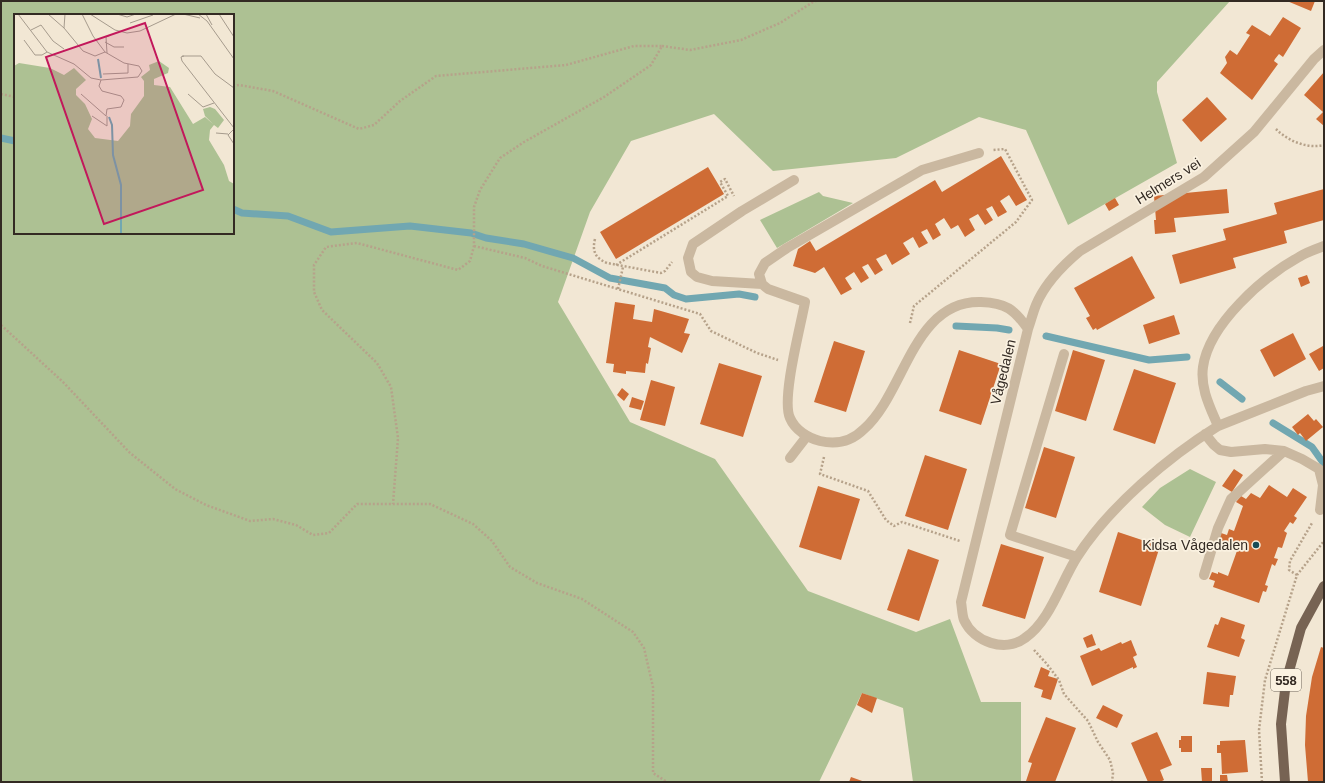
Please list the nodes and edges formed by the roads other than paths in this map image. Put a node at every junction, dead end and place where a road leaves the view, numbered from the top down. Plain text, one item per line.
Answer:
1 (1324, 50) edge
2 (979, 153) road end
3 (794, 180) dead end
4 (1324, 246) edge
5 (765, 287) junction
6 (1028, 329) junction
7 (1064, 354) dead end
8 (1324, 386) edge
9 (1218, 426) junction
10 (1205, 434) junction
11 (808, 436) junction
12 (1284, 452) junction
13 (790, 458) dead end
14 (1320, 510) road end
15 (1077, 557) junction
16 (1204, 575) dead end
17 (1324, 586) edge
18 (1284, 782) edge

1 - 6 street, Helmers vei
2 - 5 street
3 - 5 street, Vågedalen
4 - 9 street
5 - 11 street, Vågedalen
6 - 11 street, Vågedalen
6 - 15 street, Vågedalen
7 - 15 street
8 - 9 street, Vågedalen
9 - 10 street, Vågedalen
10 - 12 street
10 - 15 street, Vågedalen
11 - 13 street
12 - 14 street
12 - 16 street
17 - 18 main road, 558

